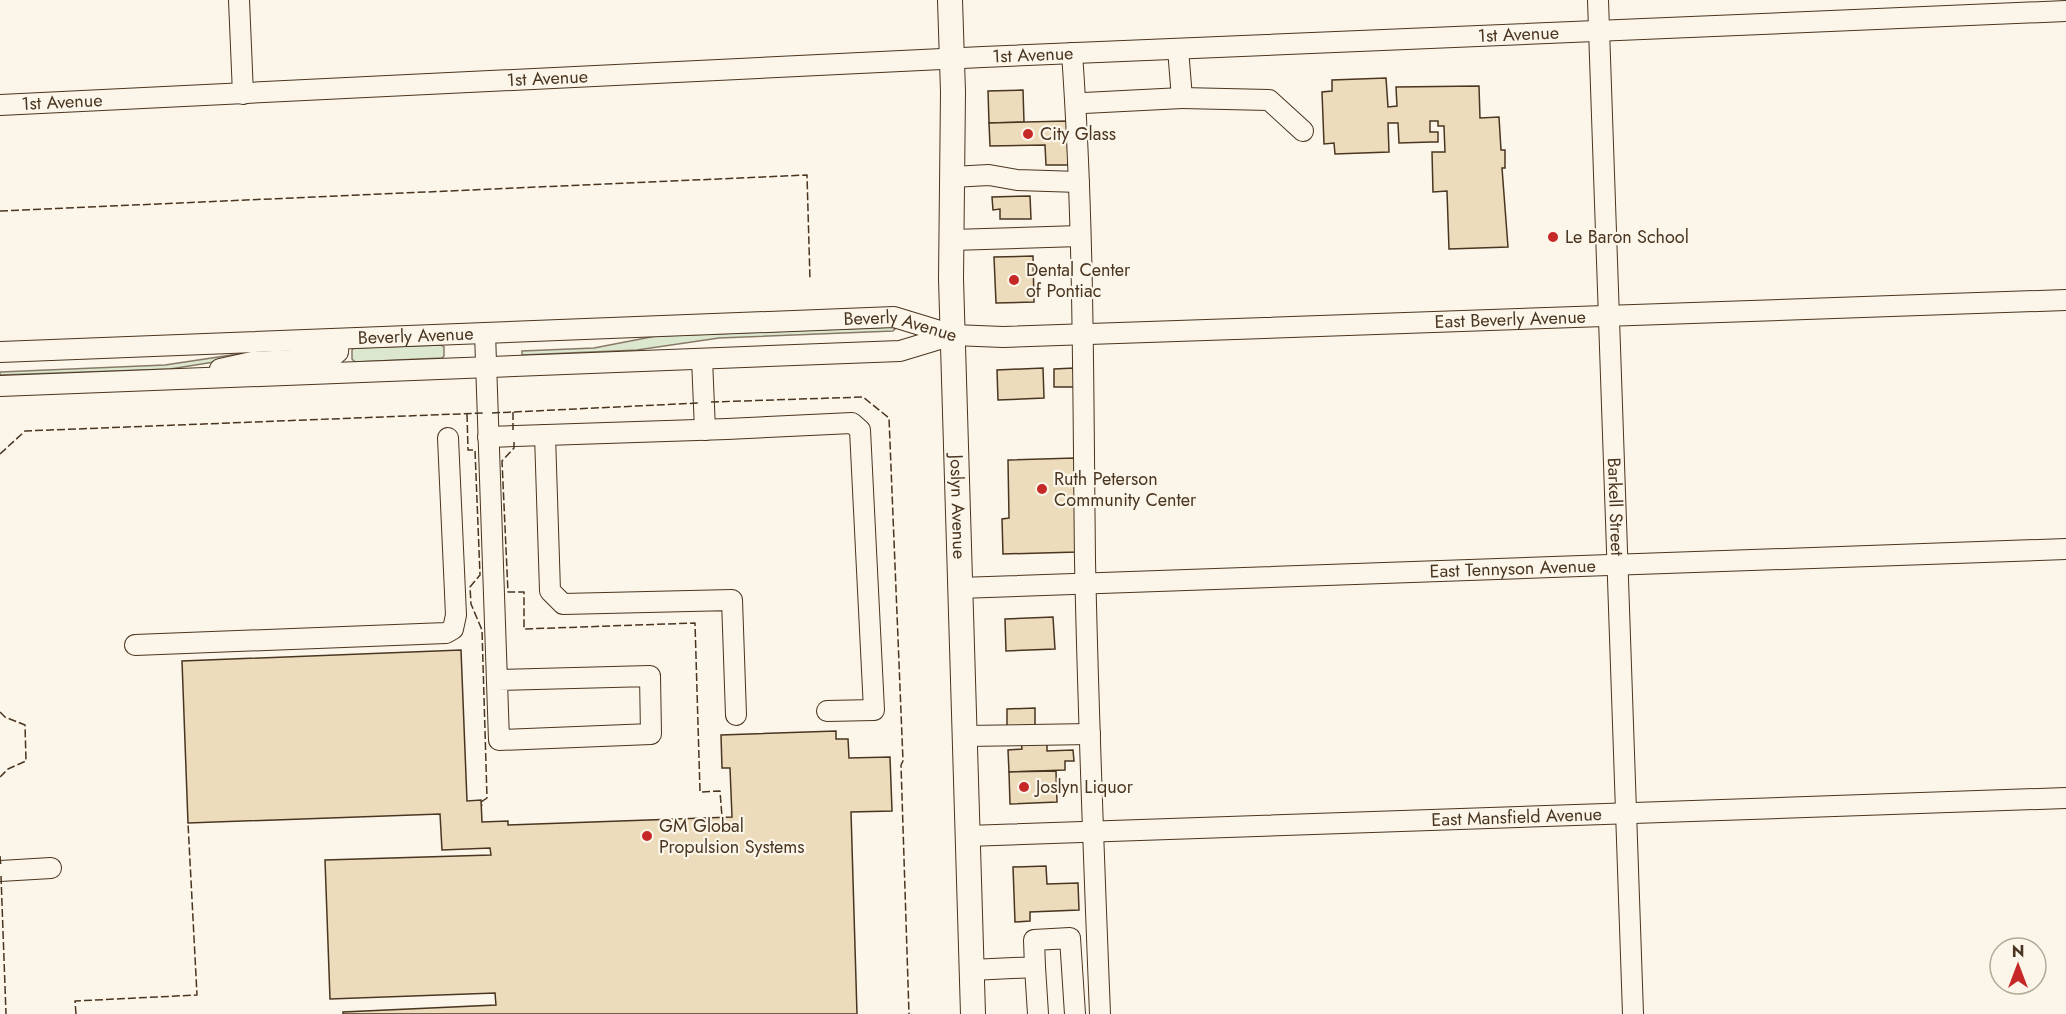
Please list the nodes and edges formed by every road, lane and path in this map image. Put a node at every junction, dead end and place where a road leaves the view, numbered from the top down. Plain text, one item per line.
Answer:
1 (239, 0) edge
2 (950, 0) edge
3 (1598, 0) edge
4 (2066, 11) edge
5 (1599, 31) junction
6 (1178, 49) junction
7 (1072, 53) junction
8 (952, 60) junction
9 (243, 94) junction
10 (1182, 98) junction
11 (1084, 103) dead end
12 (0, 105) edge
13 (1303, 131) dead end
14 (952, 177) junction
15 (1079, 182) junction
16 (1080, 236) junction
17 (951, 240) junction
18 (2066, 300) edge
19 (1609, 316) junction
20 (485, 333) junction
21 (952, 334) junction
22 (1083, 334) junction
23 (339, 339) junction
24 (0, 352) edge
25 (702, 359) junction
26 (486, 367) junction
27 (165, 380) junction
28 (0, 386) edge
29 (705, 430) junction
30 (545, 435) junction
31 (488, 437) junction
32 (448, 438) dead end
33 (2066, 549) edge
34 (1617, 565) junction
35 (1086, 583) junction
36 (959, 588) junction
37 (135, 645) dead end
38 (497, 680) junction
39 (827, 711) dead end
40 (736, 715) dead end
41 (1090, 734) junction
42 (964, 736) junction
43 (2066, 798) edge
44 (1626, 813) junction
45 (1093, 832) junction
46 (967, 836) junction
47 (51, 868) dead end
48 (0, 871) edge
49 (1035, 967) junction
50 (971, 970) junction
51 (973, 1014) edge
52 (1038, 1014) edge
53 (1075, 1014) edge
54 (1100, 1014) edge
55 (1633, 1014) edge

1 - 9 street
2 - 8 main road, Joslyn Avenue
3 - 5 street, Barkell Street
4 - 5 street, 1st Avenue
5 - 6 street, 1st Avenue
5 - 19 street, Barkell Street
6 - 7 street, 1st Avenue
6 - 10 street
7 - 8 street, 1st Avenue
7 - 15 street
8 - 9 street, 1st Avenue
8 - 14 main road, Joslyn Avenue
9 - 12 street, 1st Avenue
10 - 11 street
10 - 13 street
14 - 15 street
14 - 17 main road, Joslyn Avenue
15 - 16 street
16 - 17 street
16 - 22 street
17 - 21 main road, Joslyn Avenue
18 - 19 street, East Beverly Avenue
19 - 22 street, East Beverly Avenue
19 - 34 street, Barkell Street
20 - 21 street, Beverly Avenue
20 - 23 street, Beverly Avenue
20 - 26 street
21 - 22 street, East Beverly Avenue
21 - 25 street, Beverly Avenue
21 - 36 main road, Joslyn Avenue
22 - 35 street
23 - 24 street, Beverly Avenue
23 - 27 street
25 - 26 street, Beverly Avenue
25 - 29 street
26 - 27 street, Beverly Avenue
26 - 31 street
27 - 28 street, Beverly Avenue
29 - 30 street
29 - 39 street
30 - 31 street
30 - 40 street
31 - 38 street
32 - 37 street
33 - 34 street, East Tennyson Avenue
34 - 35 street, East Tennyson Avenue
34 - 44 street, Barkell Street
35 - 36 street, East Tennyson Avenue
35 - 41 street
36 - 42 main road, Joslyn Avenue
38 - 38 street
41 - 42 street
41 - 45 street
42 - 46 main road, Joslyn Avenue
43 - 44 street, East Mansfield Avenue
44 - 45 street, East Mansfield Avenue
44 - 55 street, Barkell Street
45 - 46 street, East Mansfield Avenue
45 - 54 street
46 - 50 main road, Joslyn Avenue
47 - 48 street
49 - 50 street
49 - 52 street
49 - 53 street
50 - 51 main road, Joslyn Avenue

